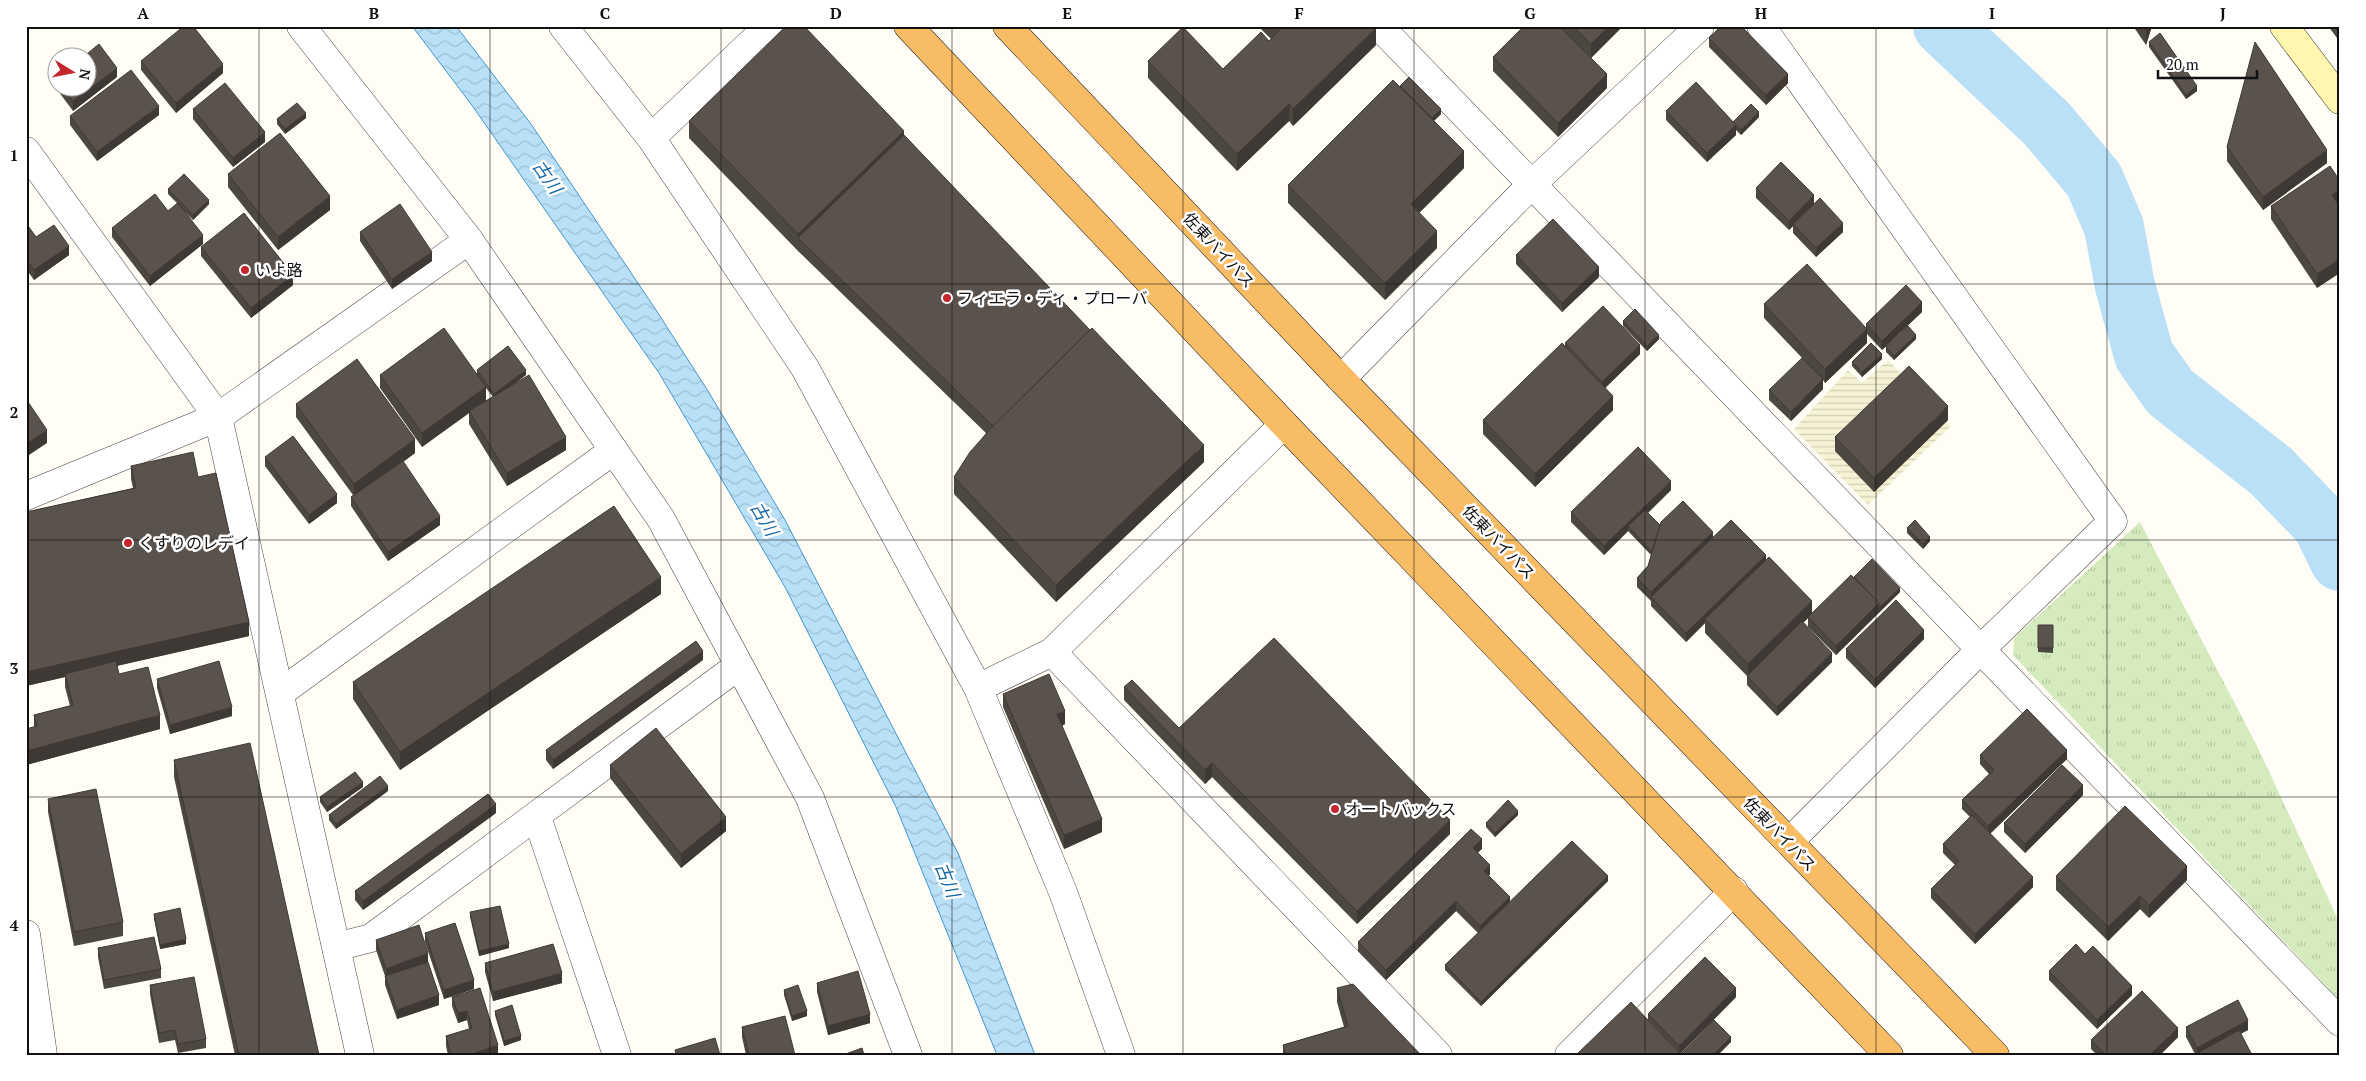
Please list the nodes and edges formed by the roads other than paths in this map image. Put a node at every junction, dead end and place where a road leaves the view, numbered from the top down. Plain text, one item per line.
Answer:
1 (301, 26) edge
2 (563, 26) edge
3 (769, 26) edge
4 (908, 26) edge
5 (1007, 26) edge
6 (1379, 26) edge
7 (1700, 26) edge
8 (1761, 26) edge
9 (2284, 26) edge
10 (2340, 100) edge
11 (651, 138) junction
12 (26, 151) edge
13 (1531, 185) junction
14 (469, 240) junction
15 (1340, 379) junction
16 (218, 417) junction
17 (1284, 424) junction
18 (614, 450) junction
19 (26, 496) edge
20 (1981, 649) junction
21 (1052, 652) junction
22 (738, 666) junction
23 (978, 688) junction
24 (280, 693) junction
25 (537, 817) junction
26 (1789, 842) junction
27 (1734, 891) junction
28 (26, 934) edge
29 (336, 947) junction
30 (2340, 1022) edge
31 (43, 1055) edge
32 (360, 1055) edge
33 (618, 1055) edge
34 (908, 1055) edge
35 (1121, 1055) edge
36 (1438, 1055) edge
37 (1569, 1055) edge
38 (1889, 1055) edge
39 (1995, 1055) edge

1 - 14 street
2 - 11 street
3 - 11 street
4 - 17 highway
5 - 15 highway, 佐東バイパス
6 - 13 street
7 - 13 street
8 - 20 street
9 - 10 main road
11 - 23 street
12 - 16 street
13 - 15 street
13 - 20 street
14 - 16 street
14 - 18 street
15 - 26 highway, 佐東バイパス
16 - 19 street
16 - 24 street
17 - 21 street
17 - 27 highway
18 - 22 street
18 - 24 street
20 - 26 street
20 - 30 street
21 - 23 street
21 - 36 street
22 - 25 street
22 - 34 street
23 - 35 street
24 - 29 street
25 - 29 street
25 - 33 street
26 - 39 highway, 佐東バイパス
27 - 37 street
27 - 38 highway
28 - 31 street
29 - 32 street

